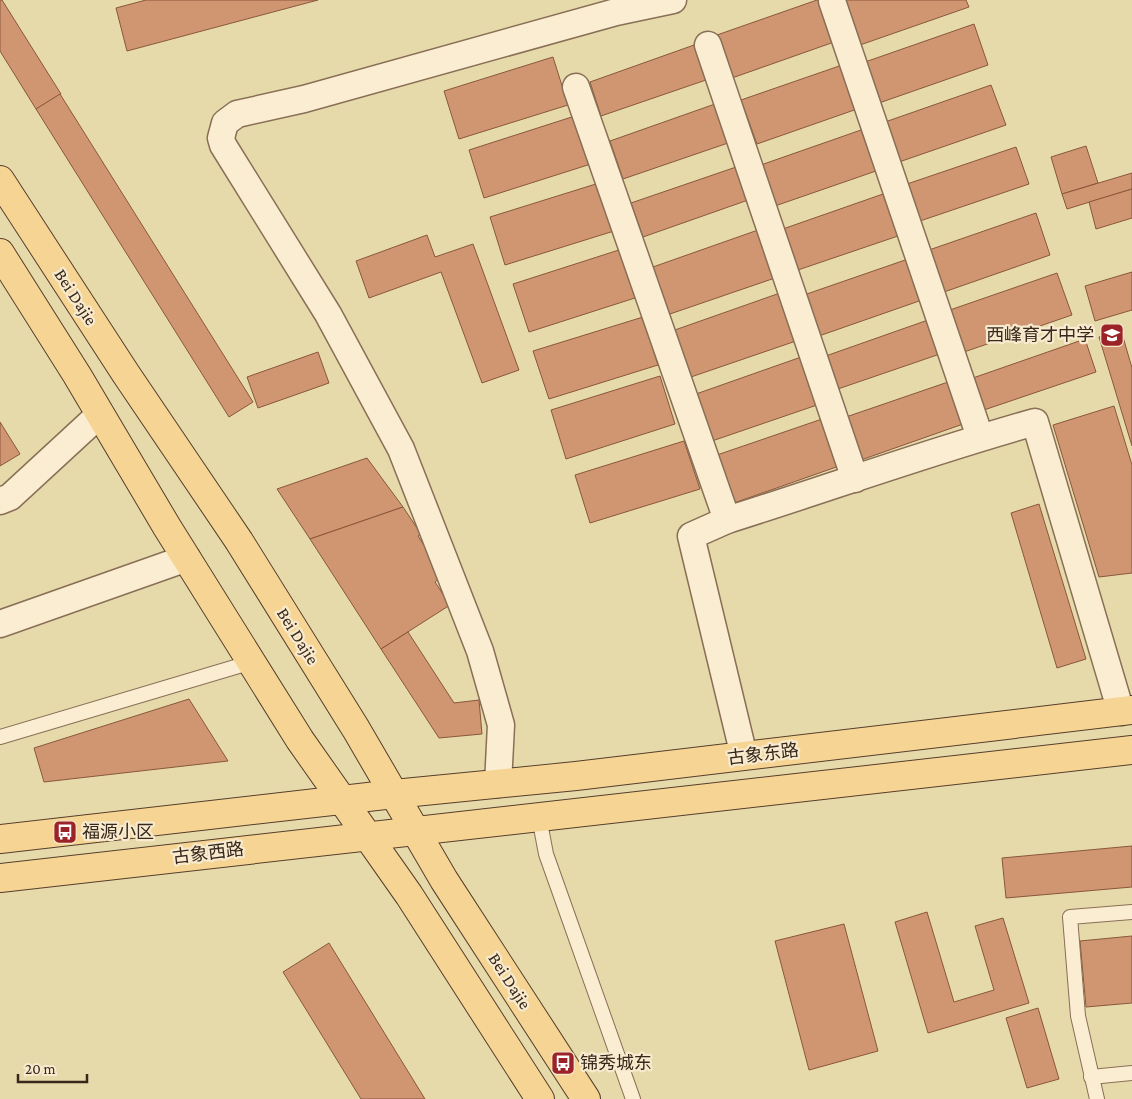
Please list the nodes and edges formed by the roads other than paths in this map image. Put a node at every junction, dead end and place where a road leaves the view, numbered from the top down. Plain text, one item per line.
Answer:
1 (673, 0) edge
2 (832, 2) dead end
3 (708, 44) dead end
4 (576, 87) dead end
5 (0, 180) edge
6 (0, 253) edge
7 (100, 414) junction
8 (980, 437) junction
9 (855, 480) junction
10 (0, 500) edge
11 (726, 520) junction
12 (187, 558) junction
13 (0, 624) edge
14 (252, 662) junction
15 (1126, 711) edge
16 (0, 737) edge
17 (1132, 750) edge
18 (744, 756) junction
19 (498, 784) junction
20 (394, 794) junction
21 (343, 800) junction
22 (540, 817) junction
23 (415, 830) junction
24 (368, 836) junction
25 (0, 839) edge
26 (0, 878) edge
27 (1132, 912) edge
28 (1132, 1073) edge
29 (1091, 1077) junction
30 (540, 1099) edge
31 (586, 1099) edge
32 (633, 1099) edge
33 (1096, 1099) edge

1 - 19 street
2 - 8 street
3 - 9 street
4 - 11 street
5 - 20 main road, Bei Dajie
6 - 7 main road
7 - 10 street
7 - 12 main road
8 - 9 street
8 - 15 street
9 - 11 street
11 - 18 street
12 - 13 street
12 - 14 main road
14 - 16 lane
14 - 21 main road
15 - 18 main road, 古象东路
17 - 22 main road, 古象东路
18 - 19 main road, 古象东路
19 - 20 main road, 古象东路
20 - 21 main road, 古象西路
20 - 23 main road, Bei Dajie
21 - 24 main road
21 - 25 main road, 古象西路
22 - 23 main road, 古象东路
22 - 32 lane
23 - 24 main road, 古象西路
23 - 31 main road, Bei Dajie
24 - 26 main road, 古象西路
24 - 30 main road
27 - 29 lane
28 - 29 lane
29 - 33 lane

